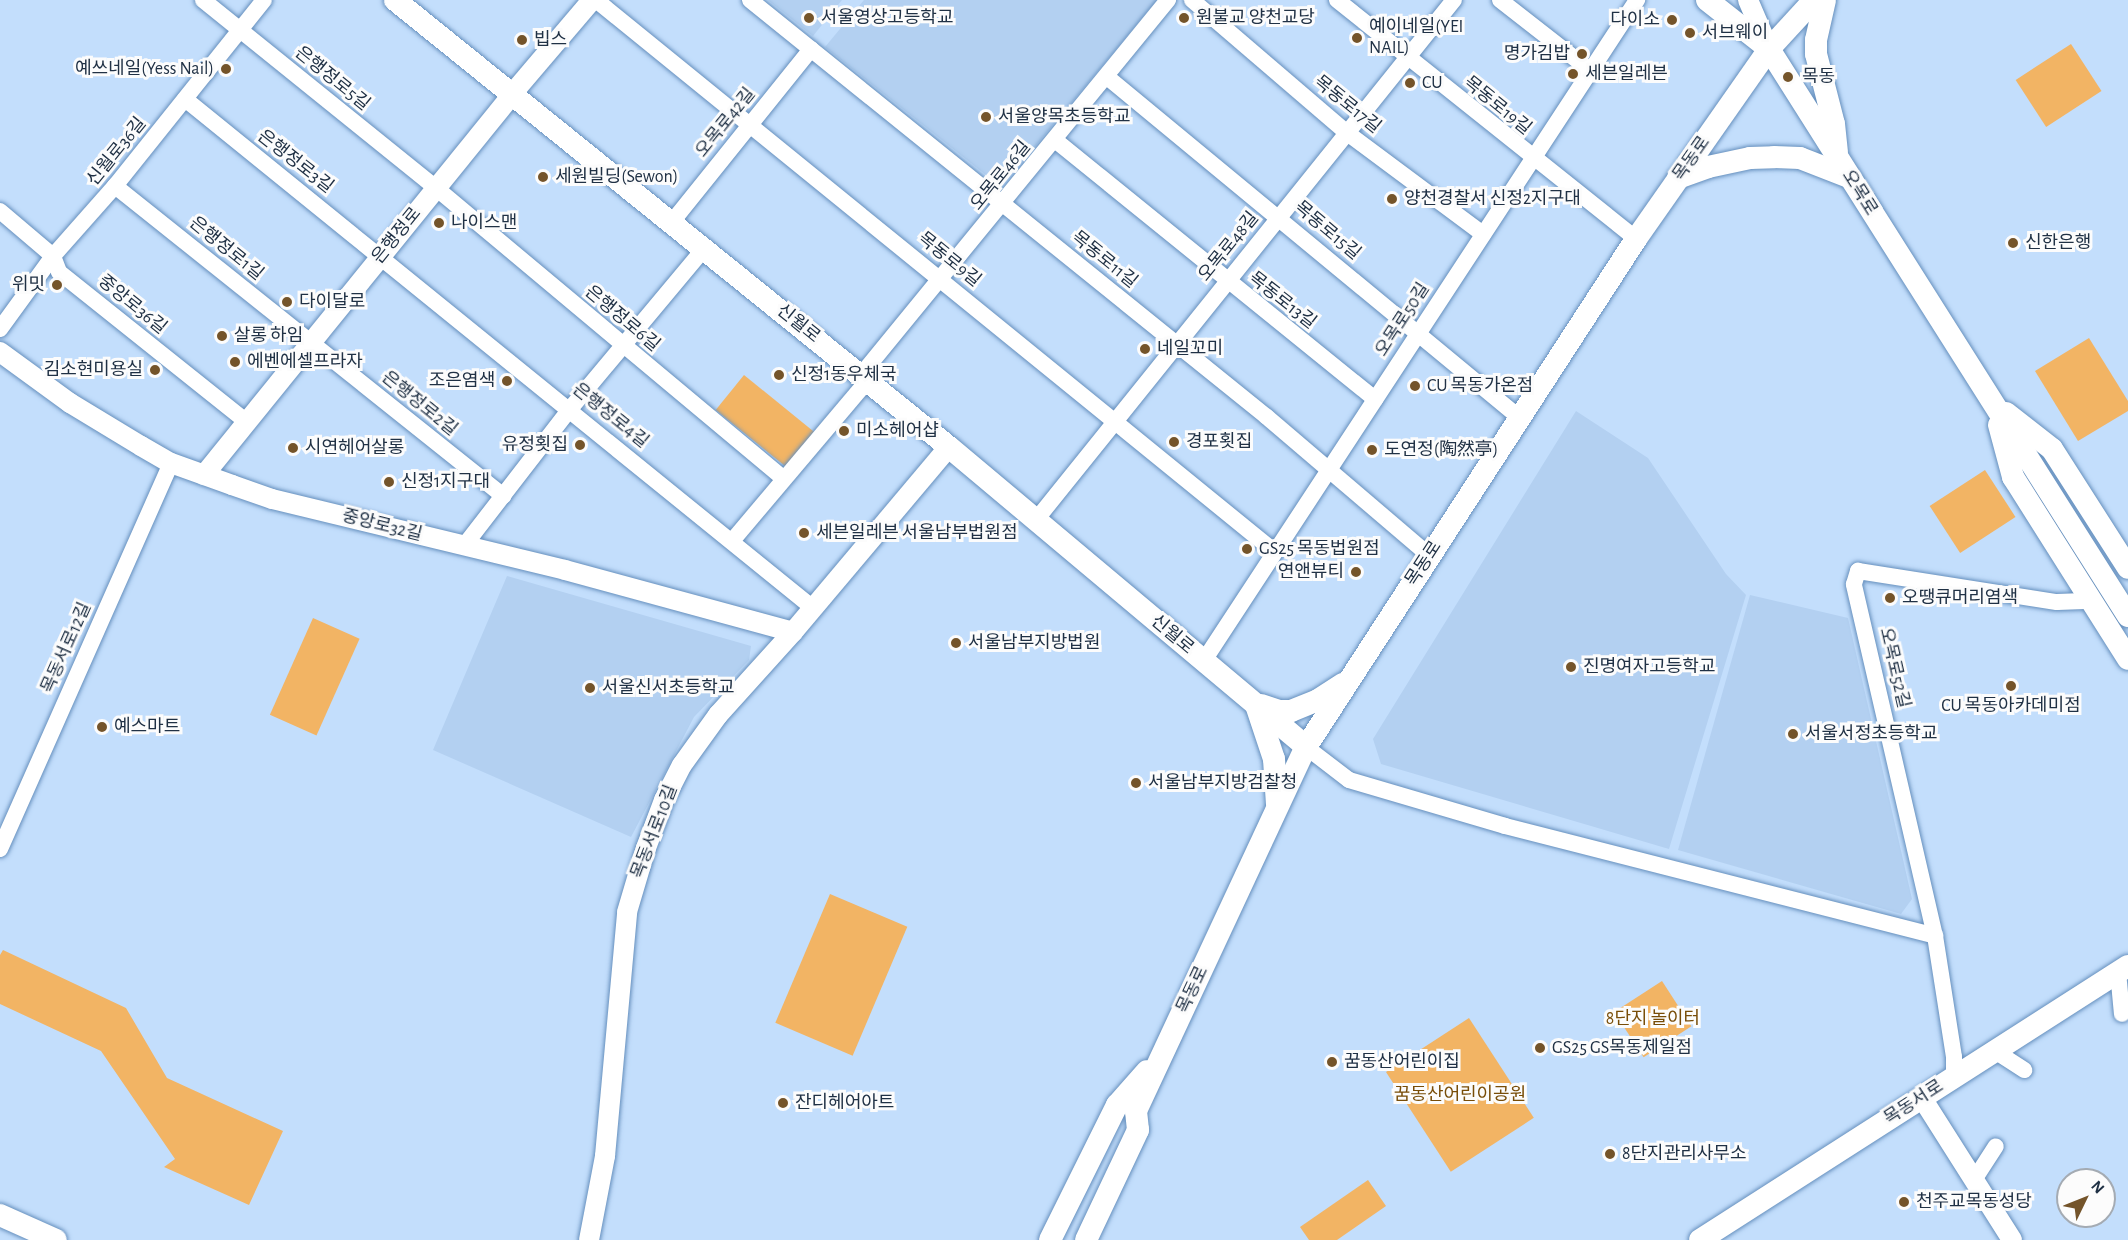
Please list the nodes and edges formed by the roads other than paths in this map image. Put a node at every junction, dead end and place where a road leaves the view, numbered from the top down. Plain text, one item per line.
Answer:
1 (203, 0) edge
2 (264, 0) edge
3 (395, 0) edge
4 (594, 0) edge
5 (750, 0) edge
6 (1168, 0) edge
7 (1191, 0) edge
8 (1336, 0) edge
9 (1454, 0) edge
10 (1500, 0) edge
11 (1637, 0) edge
12 (1707, 0) edge
13 (1748, 0) edge
14 (1794, 0) edge
15 (1814, 0) edge
16 (1826, 0) edge
17 (240, 30) junction
18 (811, 49) junction
19 (1768, 50) junction
20 (1406, 57) junction
21 (1591, 71) junction
22 (1107, 77) junction
23 (512, 94) junction
24 (185, 99) junction
25 (750, 125) junction
26 (1346, 132) junction
27 (1055, 140) junction
28 (1533, 159) junction
29 (1844, 168) junction
30 (1678, 178) junction
31 (116, 186) junction
32 (436, 188) junction
33 (1003, 204) junction
34 (0, 211) edge
35 (1278, 216) junction
36 (672, 222) junction
37 (1483, 234) junction
38 (1636, 239) junction
39 (704, 249) junction
40 (53, 256) junction
41 (381, 256) junction
42 (941, 279) junction
43 (1226, 281) junction
44 (0, 329) edge
45 (1417, 334) junction
46 (312, 342) junction
47 (1177, 344) junction
48 (623, 346) junction
49 (0, 352) edge
50 (864, 378) junction
51 (1375, 399) junction
52 (1993, 403) junction
53 (570, 409) junction
54 (1520, 418) junction
55 (1116, 420) junction
56 (248, 423) junction
57 (949, 447) junction
58 (171, 463) junction
59 (1330, 470) junction
60 (204, 475) junction
61 (783, 478) junction
62 (502, 496) junction
63 (1036, 520) junction
64 (732, 541) junction
65 (464, 546) junction
66 (1275, 552) junction
67 (1430, 555) junction
68 (2128, 568) edge
69 (2091, 601) junction
70 (813, 608) junction
71 (2128, 616) edge
72 (793, 632) junction
73 (2128, 659) edge
74 (1203, 662) junction
75 (1349, 680) junction
76 (1256, 704) junction
77 (1306, 747) junction
78 (1277, 810) junction
79 (0, 849) edge
80 (1935, 936) junction
81 (2123, 969) edge
82 (2122, 1014) dead end
83 (1995, 1051) junction
84 (1162, 1054) junction
85 (2024, 1070) dead end
86 (1954, 1077) junction
87 (1922, 1098) junction
88 (1136, 1111) junction
89 (1996, 1146) dead end
90 (1974, 1180) junction
91 (0, 1215) edge
92 (46, 1238) edge
93 (590, 1240) edge
94 (1050, 1240) edge
95 (1063, 1240) edge
96 (1086, 1240) edge
97 (1103, 1240) edge
98 (1700, 1240) edge
99 (2012, 1240) edge

1 - 17 street, 은행정로5길
2 - 17 street, 신월로36길
3 - 23 main road, 신월로
4 - 23 street, 은행정로
4 - 25 street, 목동로9길
5 - 18 street, 목동로11길
6 - 22 street, 오목로46길
7 - 26 street, 목동로17길
8 - 20 street, 목동로19길
9 - 20 street, 오목로48길
10 - 21 street
11 - 21 street, 오목로50길
12 - 19 main road, 오목로
13 - 19 street
14 - 19 main road, 목동로
15 - 19 main road, 목동로
16 - 29 main road
17 - 24 street, 신월로36길
17 - 32 street, 은행정로5길
18 - 25 street, 오목로42길
18 - 33 street, 목동로11길
19 - 29 main road, 오목로
19 - 30 main road, 목동로
20 - 26 street, 오목로48길
20 - 28 street, 목동로19길
21 - 28 street, 오목로50길
22 - 27 street, 오목로46길
22 - 35 street, 목동로15길
23 - 32 street, 은행정로
23 - 36 main road, 신월로
24 - 31 street, 신월로36길
24 - 41 street, 은행정로3길
25 - 36 street, 오목로42길
25 - 42 street, 목동로9길
26 - 35 street, 오목로48길
26 - 37 street, 목동로17길
27 - 33 street, 오목로46길
27 - 43 street, 목동로13길
28 - 37 street, 오목로50길
28 - 38 street, 목동로19길
29 - 30 main road
29 - 52 main road, 오목로
30 - 38 main road, 목동로
31 - 40 street, 신월로36길
31 - 46 street, 은행정로1길
32 - 41 street, 은행정로
32 - 48 street, 은행정로6길
33 - 42 street, 오목로46길
33 - 47 street, 목동로11길
34 - 40 street, 중앙로36길
35 - 43 street, 오목로48길
35 - 45 street, 목동로15길
36 - 39 main road, 신월로
37 - 45 street, 오목로50길
38 - 54 main road, 목동로
39 - 48 street
39 - 50 main road, 신월로
40 - 44 street, 신월로36길
40 - 56 street, 중앙로36길
41 - 46 street, 은행정로
41 - 53 street, 은행정로4길
42 - 50 street, 오목로46길
42 - 55 street, 목동로9길
43 - 47 street, 오목로48길
43 - 51 street, 목동로13길
45 - 51 street, 오목로50길
45 - 54 street, 목동로15길
46 - 56 street, 은행정로
46 - 62 street, 은행정로2길
47 - 55 street, 오목로48길
47 - 59 street, 목동로11길
48 - 53 street
48 - 61 street, 은행정로6길
49 - 58 street, 중앙로32길
50 - 57 main road, 신월로
50 - 61 street, 오목로46길
51 - 59 street, 오목로50길
52 - 68 main road, 오목로
52 - 69 main road, 오목로
52 - 71 main road, 오목로
53 - 62 street
53 - 64 street, 은행정로4길
54 - 67 main road, 목동로
55 - 63 street, 오목로48길
55 - 66 street, 목동로9길
56 - 60 street, 은행정로
57 - 63 main road, 신월로
57 - 70 street, 목동서로10길
58 - 60 street, 중앙로32길
58 - 79 street, 목동서로12길
59 - 66 street, 오목로50길
59 - 67 street, 목동로11길
60 - 65 street, 중앙로32길
61 - 64 street, 오목로46길
62 - 65 street
63 - 74 main road, 신월로
64 - 70 street, 은행정로4길
65 - 72 street, 중앙로32길
66 - 74 street, 오목로50길
67 - 75 main road, 목동로
69 - 73 main road, 오목로
69 - 80 street, 오목로52길
70 - 72 street, 목동서로10길
72 - 93 street, 목동서로10길
74 - 76 main road, 신월로
75 - 76 main road
75 - 77 main road, 목동로
76 - 77 main road, 신월로
76 - 78 main road
77 - 78 main road, 목동로
77 - 80 street
78 - 84 main road, 목동로
80 - 86 street, 오목로52길
81 - 82 street
81 - 83 main road, 목동서로
83 - 85 street
83 - 86 main road, 목동서로
84 - 88 main road, 목동로
84 - 94 main road
84 - 97 main road
86 - 87 main road, 목동서로
87 - 90 street
87 - 98 main road, 목동서로
88 - 95 main road, 목동로
88 - 96 main road, 목동로
89 - 90 street
90 - 99 street
91 - 92 main road

